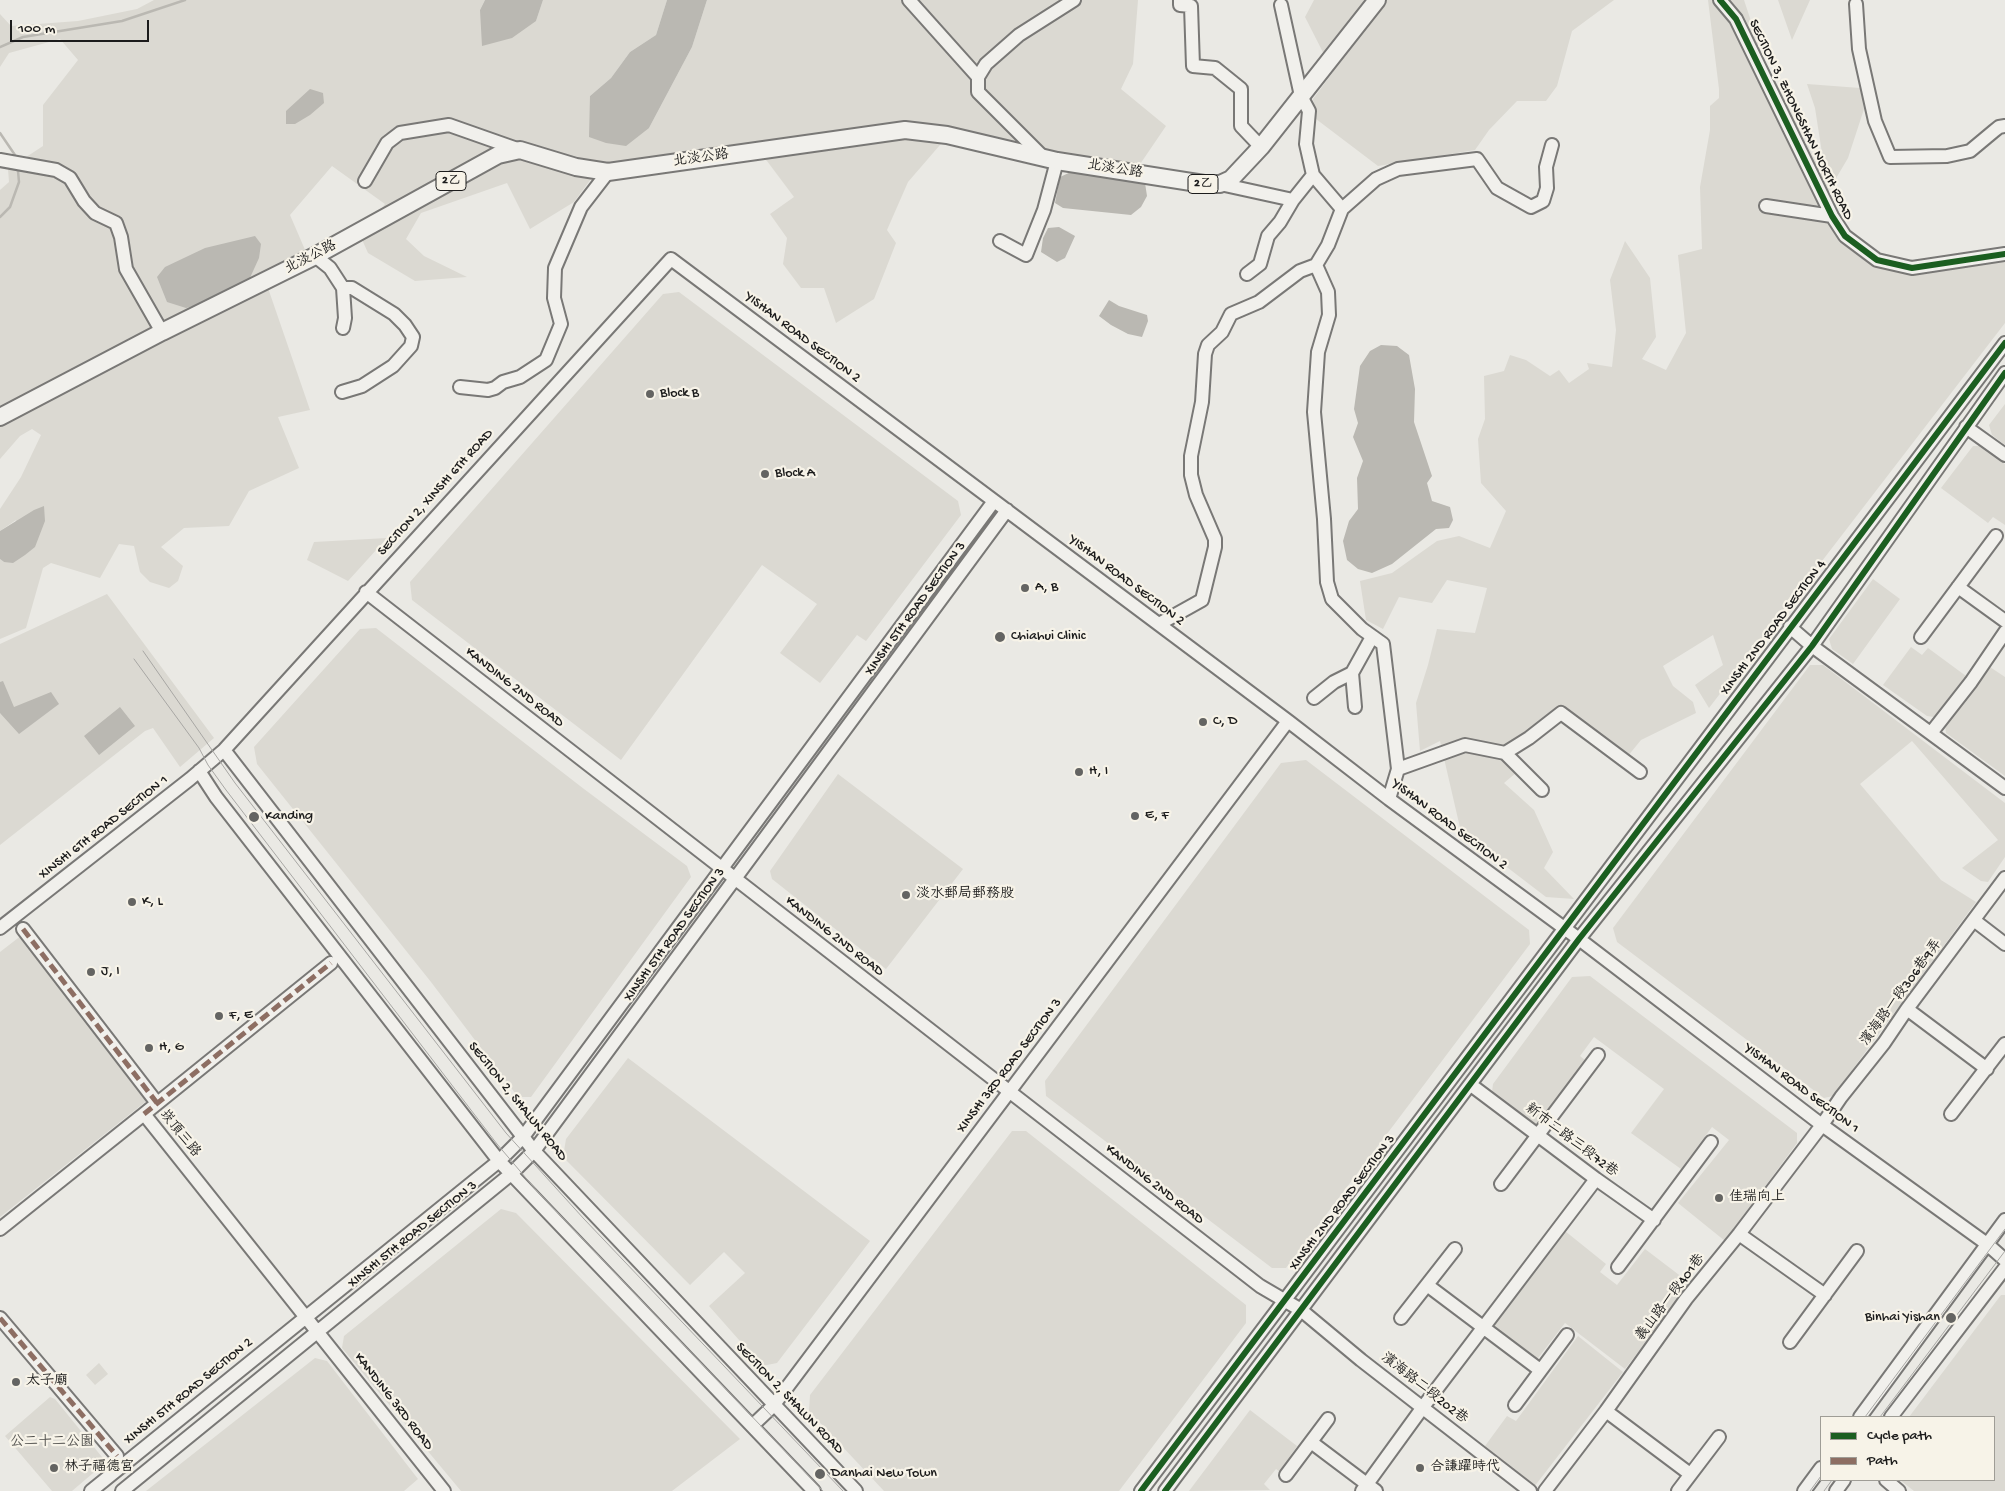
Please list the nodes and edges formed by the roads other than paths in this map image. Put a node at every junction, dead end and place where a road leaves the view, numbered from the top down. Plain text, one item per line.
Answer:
1 (909, 0) edge
2 (1074, 0) edge
3 (1180, 0) edge
4 (1377, 0) edge
5 (1720, 0) edge
6 (1856, 4) dead end
7 (1281, 5) dead end
8 (978, 76) junction
9 (1301, 96) junction
10 (2005, 126) edge
11 (1552, 145) dead end
12 (1261, 147) junction
13 (520, 150) junction
14 (1050, 159) junction
15 (5, 161) edge
16 (608, 172) junction
17 (1313, 175) junction
18 (365, 181) dead end
19 (1220, 184) junction
20 (1293, 200) junction
21 (1766, 206) dead end
22 (1342, 209) junction
23 (1832, 216) junction
24 (1000, 241) dead end
25 (2005, 254) edge
26 (315, 256) junction
27 (671, 258) joint
28 (1316, 265) junction
29 (1247, 274) dead end
30 (343, 288) junction
31 (343, 328) dead end
32 (162, 332) junction
33 (2005, 343) edge
34 (2005, 373) edge
35 (460, 387) dead end
36 (342, 392) dead end
37 (0, 418) edge
38 (1966, 427) junction
39 (2005, 455) edge
40 (994, 500) junction
41 (1007, 510) junction
42 (1996, 536) dead end
43 (1958, 587) junction
44 (366, 592) junction
45 (2005, 621) edge
46 (1159, 624) junction
47 (1790, 628) junction
48 (2005, 632) edge
49 (1372, 637) junction
50 (1922, 637) dead end
51 (1812, 646) junction
52 (1352, 674) junction
53 (1314, 698) dead end
54 (1355, 708) dead end
55 (1288, 721) junction
56 (1931, 733) junction
57 (224, 750) junction
58 (1505, 754) junction
59 (1398, 769) junction
60 (199, 771) junction
61 (1640, 772) dead end
62 (2005, 788) edge
63 (1542, 790) dead end
64 (1389, 800) junction
65 (721, 868) junction
66 (2005, 878) edge
67 (735, 880) junction
68 (1975, 921) junction
69 (0, 928) edge
70 (1563, 928) junction
71 (23, 929) dead end
72 (1580, 939) junction
73 (2005, 944) edge
74 (331, 963) dead end
75 (1907, 1009) junction
76 (2005, 1044) edge
77 (1598, 1055) dead end
78 (1987, 1069) junction
79 (1471, 1085) junction
80 (1009, 1092) junction
81 (157, 1103) junction
82 (144, 1114) junction
83 (1952, 1114) dead end
84 (1822, 1125) junction
85 (1537, 1134) junction
86 (523, 1137) junction
87 (1711, 1142) dead end
88 (534, 1151) junction
89 (499, 1161) junction
90 (511, 1174) junction
91 (1596, 1179) junction
92 (1501, 1184) dead end
93 (1654, 1220) junction
94 (2005, 1220) edge
95 (0, 1229) edge
96 (1739, 1234) junction
97 (1987, 1244) junction
98 (1455, 1249) dead end
99 (1857, 1251) dead end
100 (2005, 1260) edge
101 (1618, 1268) dead end
102 (2005, 1268) edge
103 (1427, 1285) junction
104 (1825, 1295) junction
105 (1285, 1302) junction
106 (1301, 1310) junction
107 (306, 1317) junction
108 (0, 1318) edge
109 (1402, 1318) dead end
110 (1484, 1328) junction
111 (319, 1332) junction
112 (1567, 1335) dead end
113 (1790, 1342) dead end
114 (1540, 1370) junction
115 (1515, 1404) dead end
116 (773, 1406) junction
117 (1423, 1407) junction
118 (1606, 1411) junction
119 (1861, 1416) edge
120 (1892, 1416) edge
121 (1328, 1419) dead end
122 (753, 1425) junction
123 (1718, 1437) dead end
124 (1311, 1442) junction
125 (117, 1456) dead end
126 (1820, 1469) edge
127 (1286, 1474) dead end
128 (1690, 1474) junction
129 (1887, 1481) edge
130 (1368, 1489) edge
131 (91, 1491) edge
132 (122, 1491) edge
133 (444, 1491) edge
134 (814, 1491) edge
135 (856, 1491) edge
136 (1141, 1491) edge
137 (1165, 1491) edge
138 (1530, 1491) edge
139 (1545, 1491) edge
140 (1678, 1491) edge
141 (1804, 1491) edge
142 (1900, 1491) edge

1 - 8 street
2 - 8 street
3 - 12 street
4 - 9 main road, 2乙
5 - 23 street, SECTION 3, ZHONGSHAN NORTH ROAD
6 - 10 street
7 - 9 street
8 - 14 street
9 - 12 main road, 2乙
9 - 17 street
11 - 22 street
12 - 19 main road, 2乙
13 - 16 main road, 北淡公路 / 2乙
13 - 18 street
13 - 26 main road, 北淡公路 / 2乙
14 - 16 main road, 北淡公路 / 2乙
14 - 19 main road, 北淡公路 / 2乙
14 - 24 street
15 - 32 street
16 - 35 street
17 - 20 street
17 - 22 street
19 - 20 street
20 - 29 street
21 - 23 street
22 - 28 street
23 - 25 street, SECTION 3, ZHONGSHAN NORTH ROAD
26 - 30 street
26 - 32 main road, 北淡公路 / 2乙
27 - 40 street, YISHAN ROAD SECTION 2
27 - 44 street, SECTION 2, XINSHI 6TH ROAD
28 - 46 street
28 - 49 street
30 - 31 street
30 - 36 street
32 - 37 main road, 北淡公路 / 2乙
33 - 47 street, XINSHI 2ND ROAD SECTION 4
34 - 38 street
38 - 39 street
38 - 51 street
40 - 41 street, YISHAN ROAD SECTION 2
40 - 65 street, XINSHI 5TH ROAD SECTION 3
41 - 46 street, YISHAN ROAD SECTION 2
41 - 67 street, XINSHI 5TH ROAD SECTION 3
42 - 43 street
43 - 45 street
43 - 50 street
44 - 57 street, SECTION 2, XINSHI 6TH ROAD
44 - 65 street, KANDING 2ND ROAD
46 - 55 street, YISHAN ROAD SECTION 2
47 - 51 street
47 - 70 street, XINSHI 2ND ROAD SECTION 4
48 - 56 street
49 - 52 street
49 - 59 street
51 - 56 street
51 - 72 street
52 - 53 street
52 - 54 street
55 - 64 street, YISHAN ROAD SECTION 2
55 - 80 street, XINSHI 3RD ROAD SECTION 3
56 - 62 street
57 - 60 street, XINSHI 6TH ROAD SECTION 1
57 - 86 street, SECTION 2, SHALUN ROAD
58 - 59 street
58 - 61 street
58 - 63 street
59 - 64 street
60 - 69 street, XINSHI 6TH ROAD SECTION 1
60 - 89 street
64 - 70 street, YISHAN ROAD SECTION 2
65 - 67 street, KANDING 2ND ROAD
65 - 86 street, XINSHI 5TH ROAD SECTION 3
66 - 68 street, 濱海路一段306巷9弄
67 - 80 street, KANDING 2ND ROAD
67 - 88 street, XINSHI 5TH ROAD SECTION 3
68 - 73 street
68 - 75 street, 濱海路一段306巷9弄
70 - 72 street, YISHAN ROAD SECTION 2
70 - 105 street, XINSHI 2ND ROAD SECTION 3
71 - 81 street
72 - 79 street
72 - 84 street, YISHAN ROAD SECTION 1
74 - 81 street
75 - 78 street
75 - 84 street, 濱海路一段306巷9弄
76 - 78 street
77 - 85 street
78 - 83 street
79 - 85 street, 新市二路三段72巷
79 - 106 street
80 - 105 street, KANDING 2ND ROAD
80 - 116 street, XINSHI 3RD ROAD SECTION 3
81 - 82 street
82 - 95 street, 崁頂三路
82 - 107 street, 崁頂三路
84 - 96 street, 義山路一段401巷
84 - 97 street, YISHAN ROAD SECTION 1
85 - 91 street, 新市二路三段72巷
85 - 92 street
86 - 88 street, SECTION 2, SHALUN ROAD
86 - 89 street, XINSHI 5TH ROAD SECTION 3
87 - 93 street
88 - 90 street, XINSHI 5TH ROAD SECTION 3
88 - 116 street, SECTION 2, SHALUN ROAD
89 - 90 street
89 - 107 street, XINSHI 5TH ROAD SECTION 3
90 - 111 street, XINSHI 5TH ROAD SECTION 3
90 - 122 street
91 - 93 street, 新市二路三段72巷
91 - 110 street
93 - 101 street
94 - 97 street
96 - 104 street
96 - 118 street, 義山路一段401巷
97 - 100 street, YISHAN ROAD SECTION 1
97 - 119 street
98 - 103 street
99 - 104 street
102 - 120 street
103 - 109 street
103 - 110 street
104 - 113 street
105 - 106 street, KANDING 2ND ROAD
105 - 136 street, XINSHI 2ND ROAD SECTION 3
106 - 117 street, 濱海路二段202巷
106 - 137 street
107 - 111 street, 崁頂三路
107 - 131 street, XINSHI 5TH ROAD SECTION 2
108 - 125 street
110 - 114 street
110 - 117 street
111 - 132 street
111 - 133 street, KANDING 3RD ROAD
112 - 114 street
114 - 115 street
116 - 122 street, XINSHI 3RD ROAD SECTION 3
116 - 135 street, SECTION 2, SHALUN ROAD
117 - 130 street
117 - 138 street, 濱海路二段202巷
118 - 128 street
118 - 139 street, 義山路一段401巷
121 - 124 street
122 - 134 street
123 - 128 street
124 - 127 street
124 - 130 street
126 - 141 street
128 - 140 street
129 - 142 street

